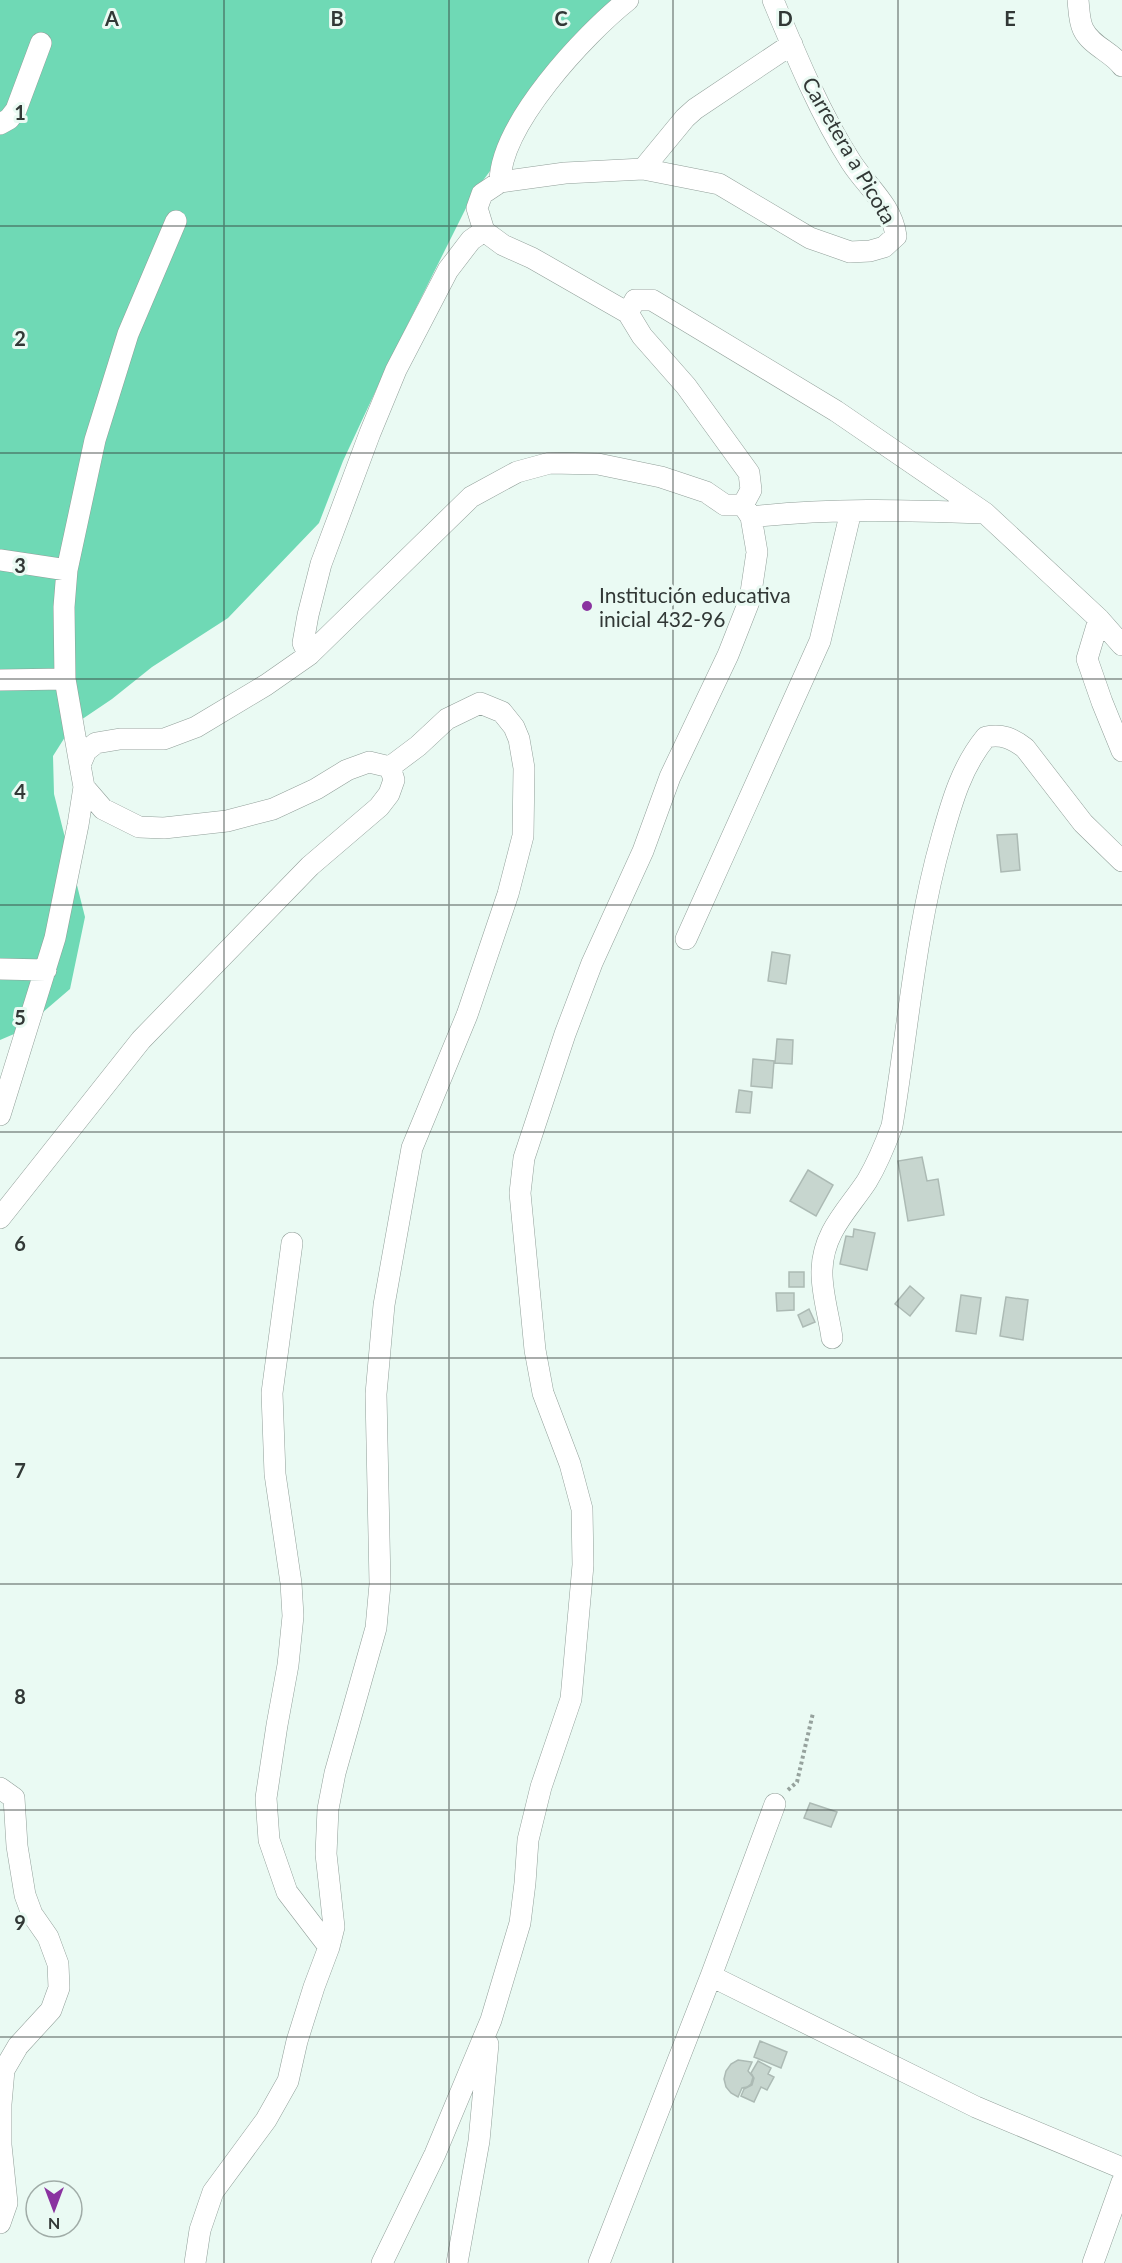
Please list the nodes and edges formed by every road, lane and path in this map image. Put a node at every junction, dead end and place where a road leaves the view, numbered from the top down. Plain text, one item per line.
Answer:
1 (628, 0) edge
2 (773, 0) edge
3 (1078, 0) edge
4 (42, 43) dead end
5 (792, 44) junction
6 (1122, 66) edge
7 (0, 124) edge
8 (643, 169) junction
9 (500, 182) junction
10 (176, 221) dead end
11 (484, 231) junction
12 (628, 314) junction
13 (747, 511) junction
14 (851, 511) junction
15 (985, 513) junction
16 (0, 560) edge
17 (68, 570) junction
18 (1099, 619) junction
19 (1122, 645) edge
20 (309, 655) junction
21 (0, 680) edge
22 (64, 680) junction
23 (1122, 751) edge
24 (80, 765) junction
25 (390, 767) junction
26 (84, 787) junction
27 (1122, 861) edge
28 (686, 939) dead end
29 (0, 969) edge
30 (46, 970) junction
31 (0, 1115) edge
32 (0, 1218) edge
33 (292, 1243) dead end
34 (832, 1338) dead end
35 (813, 1713) dead end
36 (0, 1788) edge
37 (775, 1804) joint
38 (329, 1947) junction
39 (711, 1976) junction
40 (491, 2020) junction
41 (1122, 2168) edge
42 (1122, 2182) edge
43 (0, 2223) edge
44 (195, 2263) edge
45 (382, 2263) edge
46 (458, 2263) edge
47 (599, 2263) edge
48 (1094, 2263) edge

1 - 9 street
2 - 5 street, Carretera a Picota
3 - 6 street
4 - 7 street
5 - 8 street
5 - 8 street, Carretera a Picota
8 - 9 street, Carretera a Picota
9 - 11 street
10 - 17 street
11 - 12 street
11 - 20 street
12 - 13 street
12 - 15 street
13 - 14 street
13 - 20 street
13 - 40 street
14 - 15 street
14 - 28 street
15 - 18 street
16 - 17 street
17 - 22 street
18 - 19 street
18 - 23 street
20 - 24 street
21 - 22 street
22 - 24 street
24 - 26 street
25 - 26 street
25 - 32 street
25 - 38 street
26 - 30 street
27 - 34 street
29 - 30 street
30 - 31 street
33 - 38 street
35 - 37 path
36 - 43 street
37 - 39 street
38 - 44 street
39 - 41 street
39 - 47 street
40 - 45 street
40 - 46 street
42 - 48 street

